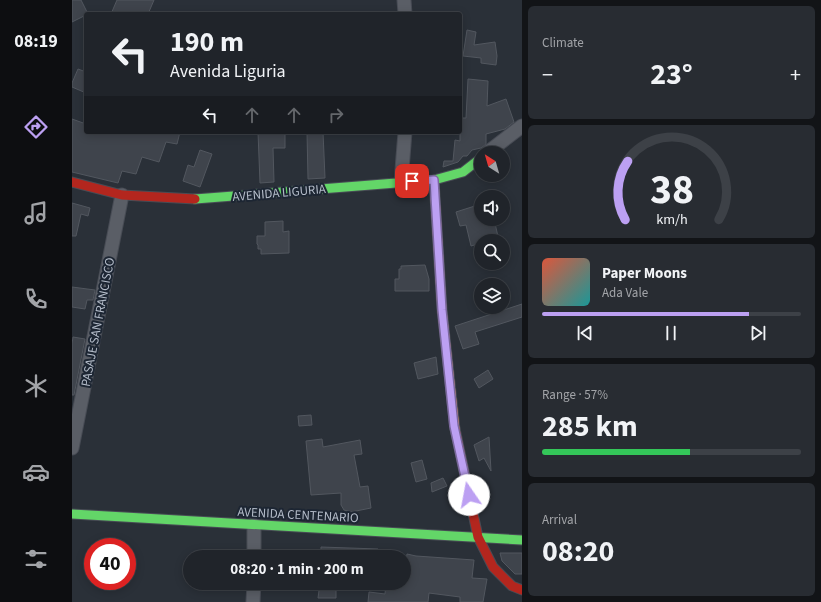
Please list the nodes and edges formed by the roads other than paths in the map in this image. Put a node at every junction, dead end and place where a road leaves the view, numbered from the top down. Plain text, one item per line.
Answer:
1 (404, 0) edge
2 (405, 12) edge
3 (522, 126) edge
4 (405, 134) edge
5 (496, 146) edge
6 (474, 163) edge
7 (434, 180) junction
8 (72, 182) edge
9 (401, 182) junction
10 (122, 196) junction
11 (72, 448) edge
12 (72, 514) edge
13 (254, 525) junction
14 (478, 537) junction
15 (522, 540) edge
16 (254, 550) edge
17 (254, 590) edge
18 (522, 590) edge
19 (253, 602) edge

1 - 2 street
3 - 5 street
4 - 9 street
6 - 7 street, AVENIDA LIGURIA
7 - 9 street, AVENIDA LIGURIA
7 - 14 street
8 - 10 street, AVENIDA LIGURIA
9 - 10 street, AVENIDA LIGURIA
10 - 11 street, PASAJE SAN FRANCISCO
12 - 13 street, AVENIDA CENTENARIO
13 - 14 street, AVENIDA CENTENARIO
13 - 16 street
14 - 15 street, AVENIDA CENTENARIO
14 - 18 street
17 - 19 street

